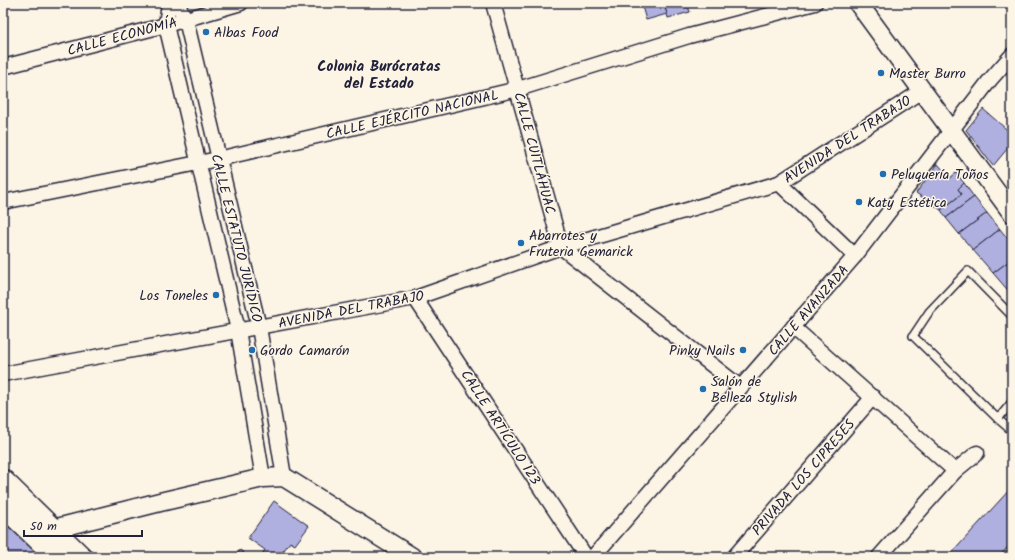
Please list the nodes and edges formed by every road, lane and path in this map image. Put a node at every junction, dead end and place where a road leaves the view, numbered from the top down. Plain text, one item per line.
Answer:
1 (169, 3) edge
2 (178, 3) edge
3 (241, 3) edge
4 (493, 3) edge
5 (815, 3) edge
6 (858, 3) edge
7 (186, 20) junction
8 (166, 25) junction
9 (1012, 55) edge
10 (3, 67) edge
11 (518, 89) junction
12 (923, 90) junction
13 (952, 130) junction
14 (218, 159) junction
15 (200, 163) junction
16 (779, 183) junction
17 (3, 202) edge
18 (1012, 213) edge
19 (561, 247) junction
20 (855, 256) junction
21 (415, 298) junction
22 (1012, 316) edge
23 (259, 327) junction
24 (794, 327) junction
25 (238, 330) junction
26 (3, 374) edge
27 (740, 387) junction
28 (873, 397) junction
29 (1012, 402) edge
30 (998, 419) junction
31 (1012, 431) edge
32 (977, 453) dead end
33 (955, 471) junction
34 (284, 477) junction
35 (263, 478) junction
36 (3, 480) edge
37 (3, 506) edge
38 (47, 535) junction
39 (56, 557) edge
40 (82, 557) edge
41 (412, 557) edge
42 (586, 557) edge
43 (593, 557) edge
44 (734, 557) edge
45 (879, 557) edge

1 - 8 street, CALLE ESTATUTO JURÍDICO
2 - 7 street, CALLE ESTATUTO JURÍDICO
3 - 7 street, CALLE ECONOMÍA
4 - 11 street, CALLE CUITLÁHUAC
5 - 11 street, CALLE EJÉRCITO NACIONAL
6 - 12 street
7 - 8 street, CALLE ECONOMÍA
7 - 14 street, CALLE ESTATUTO JURÍDICO
8 - 10 street, CALLE ECONOMÍA
8 - 15 street, CALLE ESTATUTO JURÍDICO
9 - 13 street, CALLE AVANZADA
11 - 14 street, CALLE EJÉRCITO NACIONAL
11 - 19 street, CALLE CUITLÁHUAC
12 - 13 street
12 - 16 street, AVENIDA DEL TRABAJO
13 - 18 street
13 - 20 street, CALLE AVANZADA
14 - 15 street, CALLE EJÉRCITO NACIONAL
14 - 23 street, CALLE ESTATUTO JURÍDICO
15 - 17 street, CALLE EJÉRCITO NACIONAL
15 - 25 street, CALLE ESTATUTO JURÍDICO
16 - 19 street, AVENIDA DEL TRABAJO
16 - 20 street
19 - 21 street, AVENIDA DEL TRABAJO
19 - 27 street
20 - 24 street, CALLE AVANZADA
21 - 23 street, AVENIDA DEL TRABAJO
21 - 42 street, CALLE ARTÍCULO 123
22 - 30 lane
23 - 25 street, AVENIDA DEL TRABAJO
23 - 34 street, CALLE ESTATUTO JURÍDICO
24 - 27 street, CALLE AVANZADA
24 - 28 street
25 - 26 street, AVENIDA DEL TRABAJO
25 - 35 street, CALLE ESTATUTO JURÍDICO
27 - 43 street, CALLE AVANZADA
28 - 33 street
28 - 44 street, PRIVADA LOS CIPRESES
29 - 30 lane
30 - 31 lane
32 - 33 street
33 - 45 street
34 - 35 street
34 - 41 street
35 - 38 street
36 - 38 main road
37 - 38 main road
38 - 39 main road
38 - 40 main road

